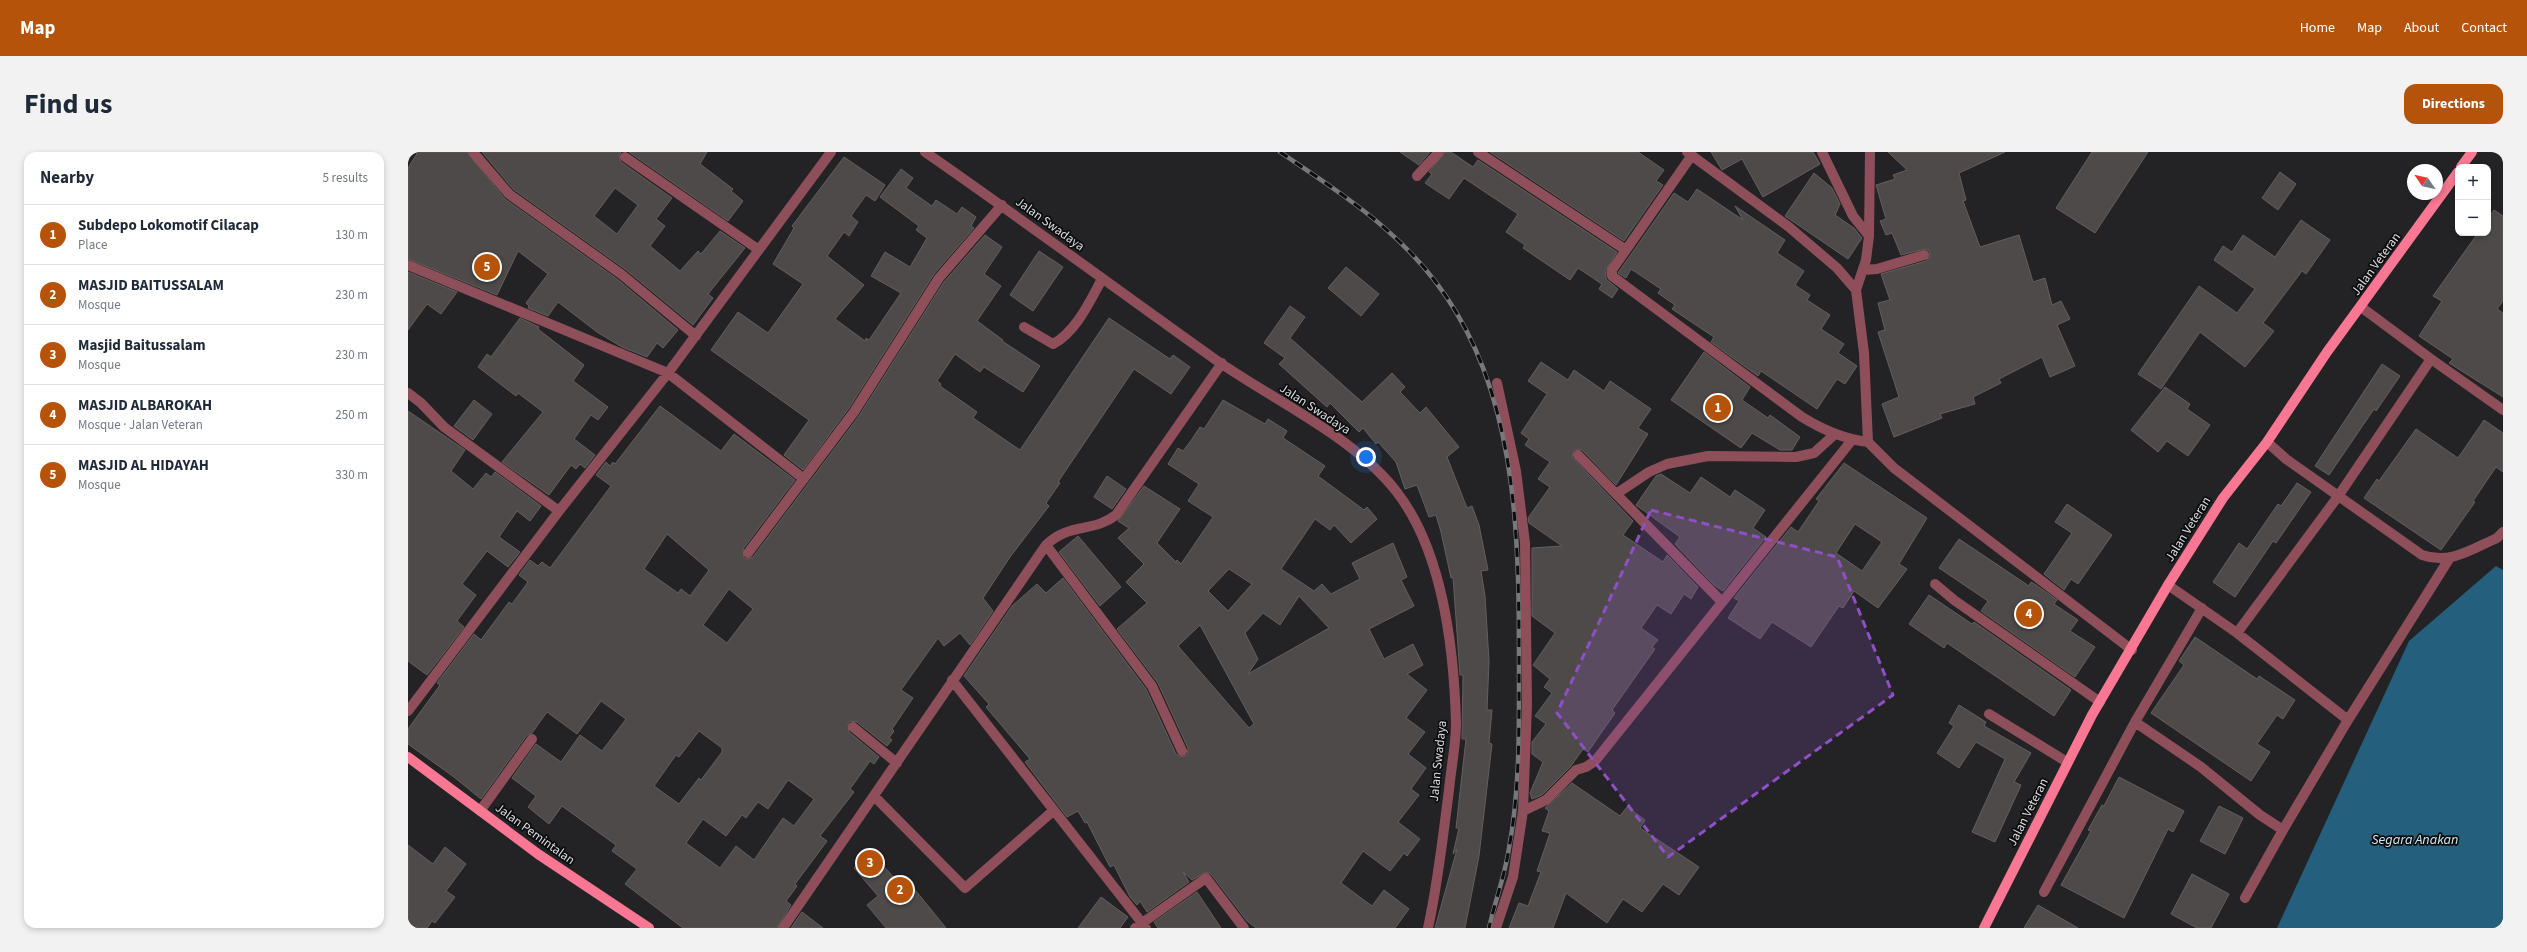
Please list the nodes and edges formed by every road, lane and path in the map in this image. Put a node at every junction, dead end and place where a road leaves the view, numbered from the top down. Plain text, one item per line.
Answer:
1 (473, 152) edge
2 (831, 152) edge
3 (925, 152) edge
4 (1439, 152) edge
5 (1478, 152) edge
6 (1822, 152) edge
7 (1870, 152) edge
8 (2472, 152) edge
9 (1689, 154) edge
10 (625, 157) dead end
11 (2463, 164) edge
12 (1418, 176) dead end
13 (2455, 176) edge
14 (1002, 205) junction
15 (1869, 236) junction
16 (759, 250) junction
17 (1626, 250) junction
18 (1924, 255) dead end
19 (408, 265) edge
20 (1863, 270) junction
21 (1102, 279) junction
22 (1856, 290) junction
23 (2361, 307) junction
24 (1024, 327) dead end
25 (696, 336) junction
26 (2431, 359) junction
27 (1222, 364) junction
28 (668, 374) junction
29 (1497, 383) dead end
30 (408, 393) edge
31 (2503, 410) edge
32 (1835, 434) junction
33 (1852, 440) junction
34 (1868, 442) junction
35 (2267, 442) junction
36 (1578, 455) dead end
37 (804, 479) junction
38 (1616, 494) junction
39 (2339, 495) junction
40 (559, 511) junction
41 (2503, 532) edge
42 (1046, 545) junction
43 (748, 553) dead end
44 (2449, 559) junction
45 (1935, 584) dead end
46 (2168, 585) junction
47 (1722, 602) junction
48 (2202, 608) junction
49 (2238, 632) junction
50 (2132, 650) junction
51 (952, 680) junction
52 (2100, 702) junction
53 (408, 711) edge
54 (1988, 714) dead end
55 (2348, 720) junction
56 (2135, 722) junction
57 (853, 727) dead end
58 (532, 740) dead end
59 (1182, 751) dead end
60 (408, 758) edge
61 (2067, 762) junction
62 (898, 763) junction
63 (875, 797) junction
64 (480, 811) junction
65 (1053, 812) junction
66 (1523, 812) junction
67 (2283, 830) junction
68 (2044, 892) dead end
69 (2245, 898) dead end
70 (1141, 926) edge
71 (649, 928) edge
72 (783, 928) edge
73 (1244, 928) edge
74 (1428, 928) edge
75 (1496, 928) edge
76 (1984, 928) edge

1 - 25 street
2 - 16 street
3 - 14 street, Jalan Swadaya
4 - 12 street
5 - 17 street
6 - 15 street
7 - 15 street
8 - 11 main road
9 - 17 street
9 - 22 street
10 - 16 street
13 - 23 main road, Jalan Veteran
14 - 21 street, Jalan Swadaya
14 - 37 street
15 - 20 street
16 - 25 street
17 - 32 street
18 - 20 street
19 - 28 street
20 - 22 street
21 - 24 street
21 - 27 street, Jalan Swadaya
22 - 34 street
23 - 26 street
23 - 35 main road, Jalan Veteran
25 - 28 street
26 - 31 street
26 - 39 street
27 - 42 street
27 - 74 street, Jalan Swadaya
28 - 37 street
28 - 40 street
29 - 66 street
30 - 40 street
32 - 33 street
32 - 38 street
33 - 34 street
33 - 47 street
34 - 50 street
35 - 39 street
35 - 46 main road, Jalan Veteran
36 - 38 street
37 - 43 street
38 - 47 street
39 - 44 street
39 - 49 street
40 - 53 street
41 - 44 street
42 - 51 street
42 - 59 street
44 - 55 street
45 - 52 street
46 - 48 street
46 - 50 main road, Jalan Veteran
47 - 66 street
48 - 49 street
48 - 56 street
49 - 55 street
50 - 52 main road, Jalan Veteran
51 - 62 street
51 - 65 street
52 - 61 main road, Jalan Veteran
54 - 61 street
55 - 67 street
56 - 67 street
56 - 68 street
57 - 62 street
58 - 64 street
60 - 64 main road, Jalan Pemintalan
61 - 76 main road, Jalan Veteran
62 - 63 street
63 - 65 street
63 - 72 street
64 - 71 main road, Jalan Pemintalan
65 - 70 street
66 - 75 street
67 - 69 street
70 - 73 street

